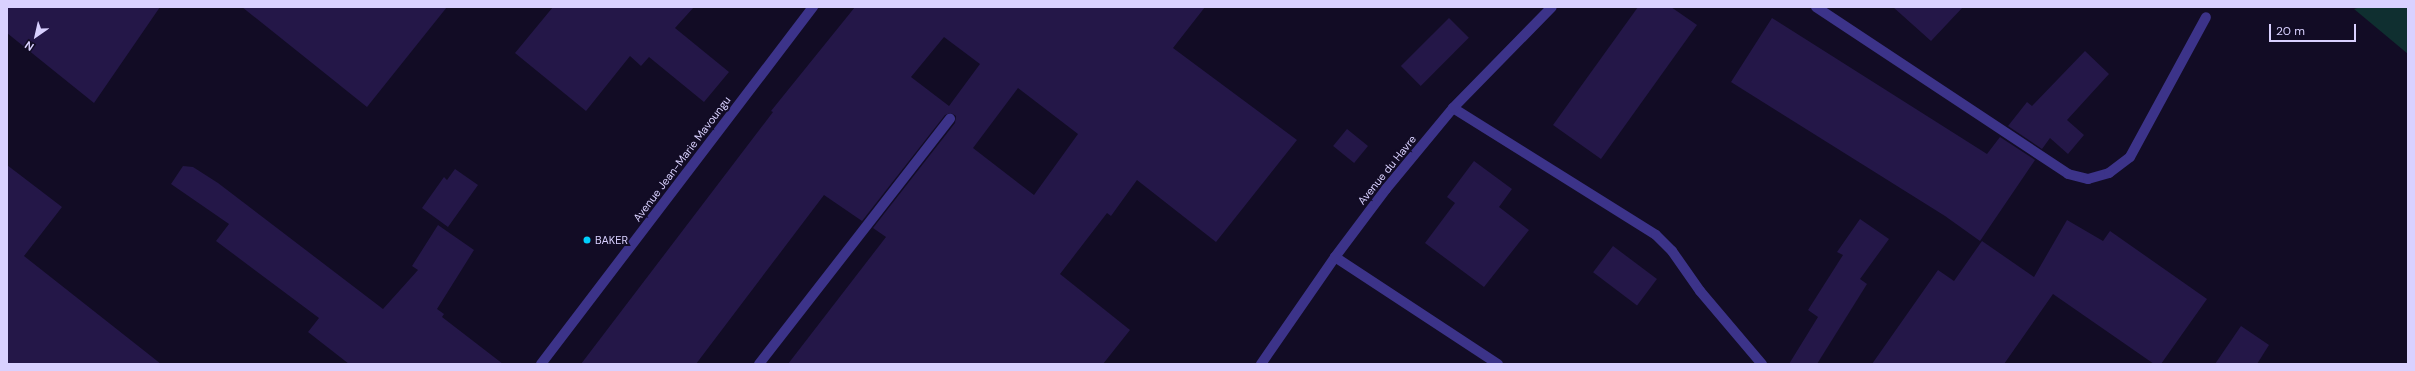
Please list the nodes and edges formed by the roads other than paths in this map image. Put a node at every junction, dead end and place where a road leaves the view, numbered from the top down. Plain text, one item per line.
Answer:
1 (813, 7) edge
2 (1552, 7) edge
3 (1816, 7) edge
4 (2206, 17) dead end
5 (1453, 108) junction
6 (950, 119) dead end
7 (1335, 257) junction
8 (541, 364) edge
9 (759, 364) edge
10 (1261, 364) edge
11 (1498, 364) edge
12 (1762, 364) edge

1 - 8 street, Avenue Jean-Marie Mavoungu
2 - 5 street, Avenue du Havre
3 - 4 street
5 - 7 street, Avenue du Havre
5 - 12 street
6 - 9 street
7 - 10 street, Avenue du Havre
7 - 11 street

